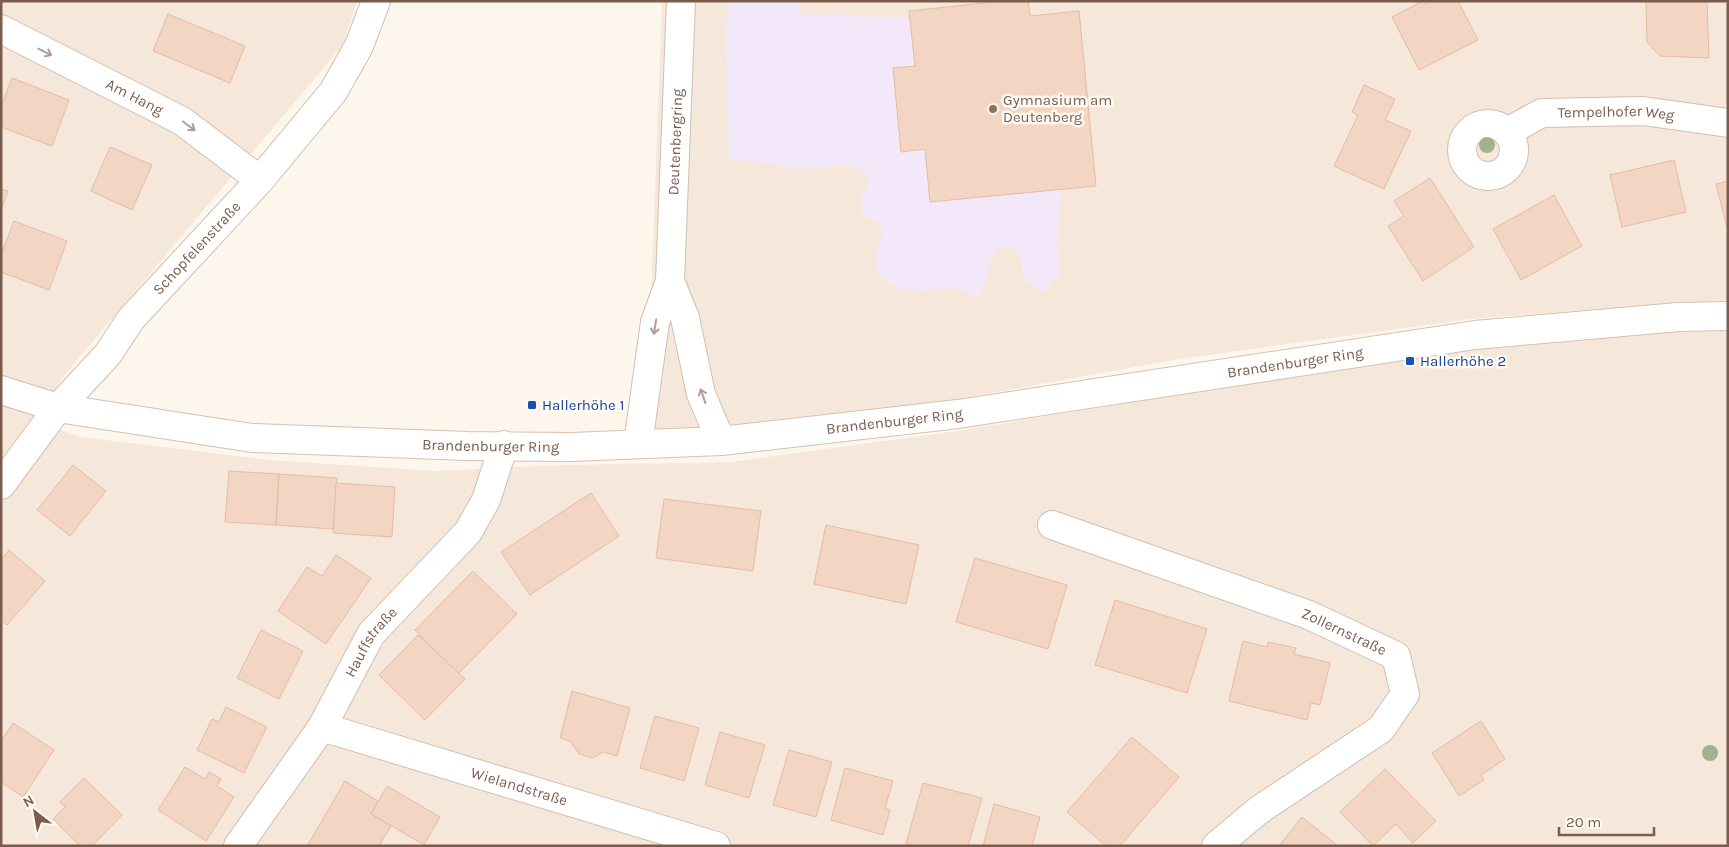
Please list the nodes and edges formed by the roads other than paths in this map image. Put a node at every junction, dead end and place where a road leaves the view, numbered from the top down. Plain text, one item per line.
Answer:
1 (376, 1) edge
2 (682, 1) edge
3 (1, 30) edge
4 (1728, 123) edge
5 (1507, 132) dead end
6 (260, 180) junction
7 (670, 281) junction
8 (1728, 316) edge
9 (1, 390) edge
10 (58, 408) junction
11 (722, 441) junction
12 (638, 444) junction
13 (504, 445) junction
14 (1, 485) edge
15 (1052, 525) dead end
16 (322, 727) junction
17 (238, 846) edge
18 (716, 846) edge
19 (1216, 846) edge

1 - 6 street, Schopfelenstraße
2 - 7 street, Deutenbergring
3 -> 6 street, Am Hang
4 - 5 street, Tempelhofer Weg
6 - 10 street, Schopfelenstraße
11 -> 7 street, Deutenbergring
7 -> 12 street, Deutenbergring
8 - 11 street, Brandenburger Ring
9 - 10 street, Brandenburger Ring
10 - 13 street, Brandenburger Ring
10 - 14 street, Schopfelenstraße
11 - 12 street, Brandenburger Ring
12 - 13 street, Brandenburger Ring
13 - 16 street, Hauffstraße
15 - 19 street, Zollernstraße
16 - 17 street, Hauffstraße
16 - 18 street, Wielandstraße

